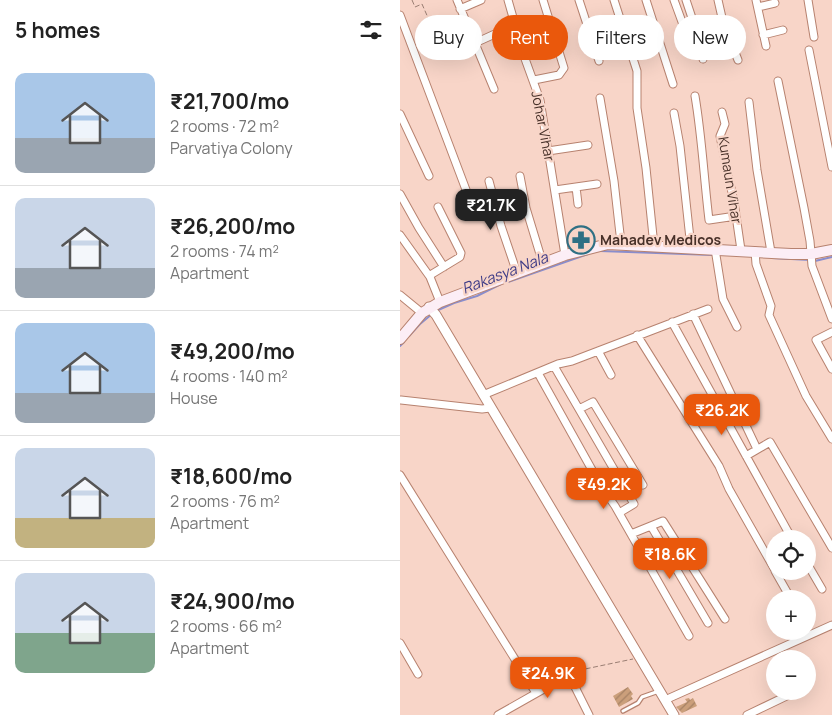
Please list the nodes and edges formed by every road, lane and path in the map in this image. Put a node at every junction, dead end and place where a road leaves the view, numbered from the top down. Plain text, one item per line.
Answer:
1 (412, 0) edge
2 (457, 0) edge
3 (481, 0) edge
4 (508, 0) edge
5 (543, 0) edge
6 (579, 0) edge
7 (614, 0) edge
8 (646, 0) edge
9 (674, 0) edge
10 (686, 0) edge
11 (718, 0) edge
12 (808, 0) edge
13 (775, 3) dead end
14 (757, 4) edge
15 (460, 9) junction
16 (400, 15) edge
17 (427, 15) edge
18 (463, 15) edge
19 (679, 15) edge
20 (691, 15) edge
21 (721, 15) edge
22 (783, 30) dead end
23 (764, 35) junction
24 (814, 37) dead end
25 (766, 46) dead end
26 (809, 50) dead end
27 (482, 60) edge
28 (599, 61) dead end
29 (534, 80) junction
30 (778, 81) dead end
31 (673, 84) dead end
32 (494, 89) dead end
33 (695, 96) dead end
34 (600, 98) dead end
35 (749, 102) dead end
36 (722, 112) dead end
37 (674, 113) dead end
38 (400, 114) edge
39 (588, 145) dead end
40 (548, 151) junction
41 (832, 167) edge
42 (429, 176) dead end
43 (520, 176) dead end
44 (489, 182) dead end
45 (597, 184) dead end
46 (576, 187) junction
47 (555, 190) junction
48 (400, 194) edge
49 (494, 203) junction
50 (578, 204) dead end
51 (438, 207) dead end
52 (736, 216) junction
53 (400, 235) edge
54 (621, 243) junction
55 (654, 246) junction
56 (691, 248) junction
57 (741, 250) junction
58 (832, 250) edge
59 (771, 252) junction
60 (716, 253) junction
61 (565, 255) junction
62 (755, 255) junction
63 (811, 259) junction
64 (543, 264) junction
65 (444, 267) junction
66 (517, 273) junction
67 (430, 277) junction
68 (400, 295) edge
69 (440, 302) junction
70 (708, 309) dead end
71 (430, 312) junction
72 (692, 314) junction
73 (832, 319) edge
74 (672, 322) junction
75 (737, 327) dead end
76 (832, 332) edge
77 (637, 335) junction
78 (400, 339) edge
79 (598, 351) junction
80 (554, 366) junction
81 (832, 369) edge
82 (538, 373) junction
83 (611, 376) dead end
84 (483, 395) junction
85 (401, 400) dead end
86 (490, 408) junction
87 (579, 409) junction
88 (832, 439) edge
89 (757, 449) junction
90 (746, 456) junction
91 (400, 475) edge
92 (643, 485) dead end
93 (619, 514) junction
94 (651, 526) junction
95 (787, 530) edge
96 (631, 534) junction
97 (832, 548) edge
98 (766, 555) edge
99 (816, 579) edge
100 (822, 589) dead end
101 (725, 619) dead end
102 (708, 623) dead end
103 (832, 625) edge
104 (689, 636) dead end
105 (400, 642) edge
106 (639, 657) junction
107 (418, 674) dead end
108 (567, 678) junction
109 (659, 690) junction
110 (536, 693) junction
111 (665, 700) junction
112 (778, 700) edge
113 (624, 711) dead end
114 (501, 714) edge
115 (589, 715) edge
116 (674, 715) edge
117 (747, 715) edge

1 - 17 path
2 - 15 street
3 - 15 street
4 - 29 street, Johar Vihar
5 - 29 street
6 - 28 street
7 - 55 street
8 - 31 street
9 - 19 street
10 - 20 street
11 - 21 street
12 - 24 street
13 - 14 street
14 - 23 street
15 - 18 street
16 - 49 street
22 - 23 street
23 - 25 street
26 - 41 street
27 - 32 street
29 - 40 street, Johar Vihar
30 - 63 street
33 - 52 street
34 - 54 street
35 - 59 street
36 - 52 street, Kumaun Vihar
37 - 56 street
38 - 42 street
39 - 40 street
40 - 47 street, Johar Vihar
43 - 64 street
44 - 49 street
45 - 46 street
46 - 47 street
46 - 50 street
47 - 61 street, Johar Vihar
48 - 65 street
49 - 66 street
51 - 65 street
52 - 57 street, Kumaun Vihar
53 - 67 street
54 - 55 main road
54 - 61 main road
55 - 56 main road
56 - 60 main road
57 - 60 main road
57 - 62 main road
58 - 63 main road
59 - 62 main road
59 - 63 main road
60 - 75 street
61 - 64 main road
62 - 88 street
63 - 73 street
64 - 66 main road
65 - 67 street
66 - 69 main road
67 - 69 street
68 - 71 street
69 - 71 main road
70 - 72 street
71 - 78 main road
71 - 84 street
72 - 74 street
72 - 89 street
74 - 77 street
74 - 90 street
76 - 81 street
77 - 79 street
77 - 98 street
79 - 80 street
79 - 83 street
80 - 82 street
80 - 87 street
82 - 84 street
82 - 93 street
84 - 86 street
85 - 86 street
86 - 106 street
87 - 92 street
87 - 93 street
89 - 90 street
89 - 97 street
90 - 95 street
91 - 110 street
93 - 96 street
94 - 96 street
94 - 101 street
94 - 102 street
96 - 104 street
99 - 100 street
103 - 111 street
105 - 107 street
106 - 108 path
106 - 109 street
108 - 110 street
108 - 115 street
109 - 111 street
109 - 113 lane
110 - 114 street
111 - 116 street
112 - 117 street

